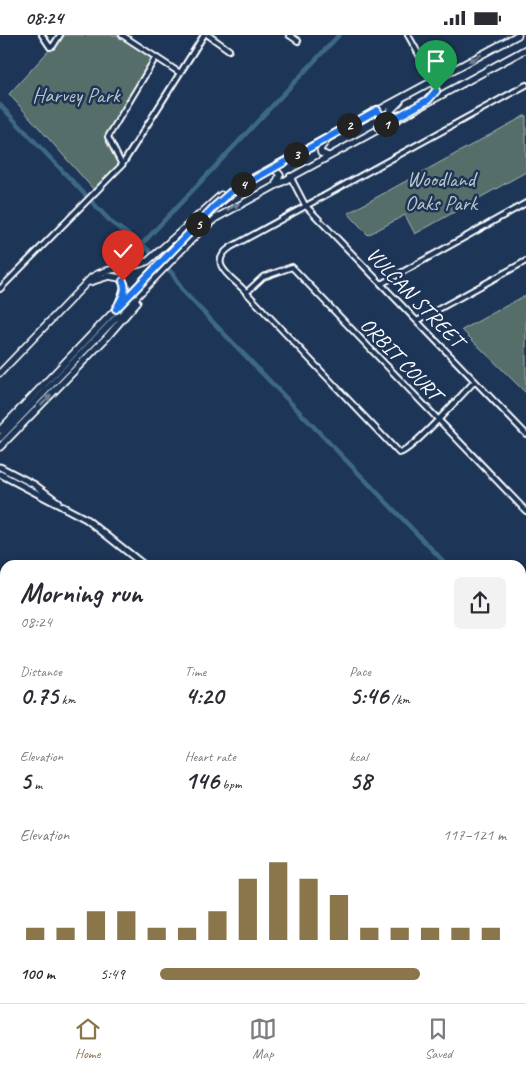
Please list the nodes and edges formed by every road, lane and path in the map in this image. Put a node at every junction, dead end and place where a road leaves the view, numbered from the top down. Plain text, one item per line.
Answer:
1 (42, 35) edge
2 (60, 35) edge
3 (122, 35) edge
4 (206, 35) edge
5 (289, 35) edge
6 (408, 35) edge
7 (518, 35) edge
8 (298, 41) dead end
9 (526, 49) edge
10 (230, 50) dead end
11 (156, 57) junction
12 (180, 73) junction
13 (433, 80) junction
14 (526, 85) edge
15 (418, 88) junction
16 (428, 100) junction
17 (377, 110) junction
18 (399, 116) junction
19 (379, 127) junction
20 (338, 131) junction
21 (328, 156) junction
22 (122, 165) junction
23 (273, 167) junction
24 (290, 176) junction
25 (254, 178) junction
26 (275, 184) junction
27 (526, 203) edge
28 (305, 205) junction
29 (168, 260) junction
30 (526, 261) edge
31 (158, 270) junction
32 (381, 284) junction
33 (84, 286) junction
34 (0, 289) edge
35 (245, 291) junction
36 (116, 309) junction
37 (417, 321) junction
38 (86, 344) junction
39 (0, 373) edge
40 (475, 381) junction
41 (439, 419) junction
42 (0, 430) edge
43 (526, 434) edge
44 (0, 438) edge
45 (0, 447) edge
46 (0, 467) edge
47 (0, 473) edge
48 (66, 508) junction
49 (526, 511) edge
50 (138, 560) edge

1 - 2 street
3 - 11 street
4 - 10 street
4 - 12 street
5 - 8 street
6 - 13 street
7 -> 13 main road
9 - 16 main road
11 - 12 street
11 - 22 street
12 - 22 street
13 - 15 main road
13 - 16 main road
14 - 28 street
15 - 17 main road
15 - 18 main road
16 - 18 main road
17 - 19 main road
17 - 20 main road
18 - 19 main road
19 - 21 main road
20 - 21 main road
20 - 23 main road
21 - 24 main road
22 - 34 street
23 - 25 main road
23 - 26 main road
24 - 26 main road
24 - 28 street, VULCAN STREET
25 - 29 main road
25 - 33 main road
29 -> 26 main road
27 - 32 street
28 - 32 street, VULCAN STREET
28 - 35 street
29 - 31 main road
30 - 37 street
31 - 36 main road
31 - 38 main road
45 -> 31 main road
32 - 37 street, VULCAN STREET
33 - 36 main road
33 - 39 main road
35 - 41 street, ORBIT COURT
35 - 41 street
36 - 38 main road
37 - 40 street, VULCAN STREET
38 - 42 main road
38 - 44 main road
40 - 41 street
40 - 43 street, VULCAN STREET
41 - 49 street, ORBIT COURT
46 - 48 main road
47 - 48 main road
48 - 50 main road

